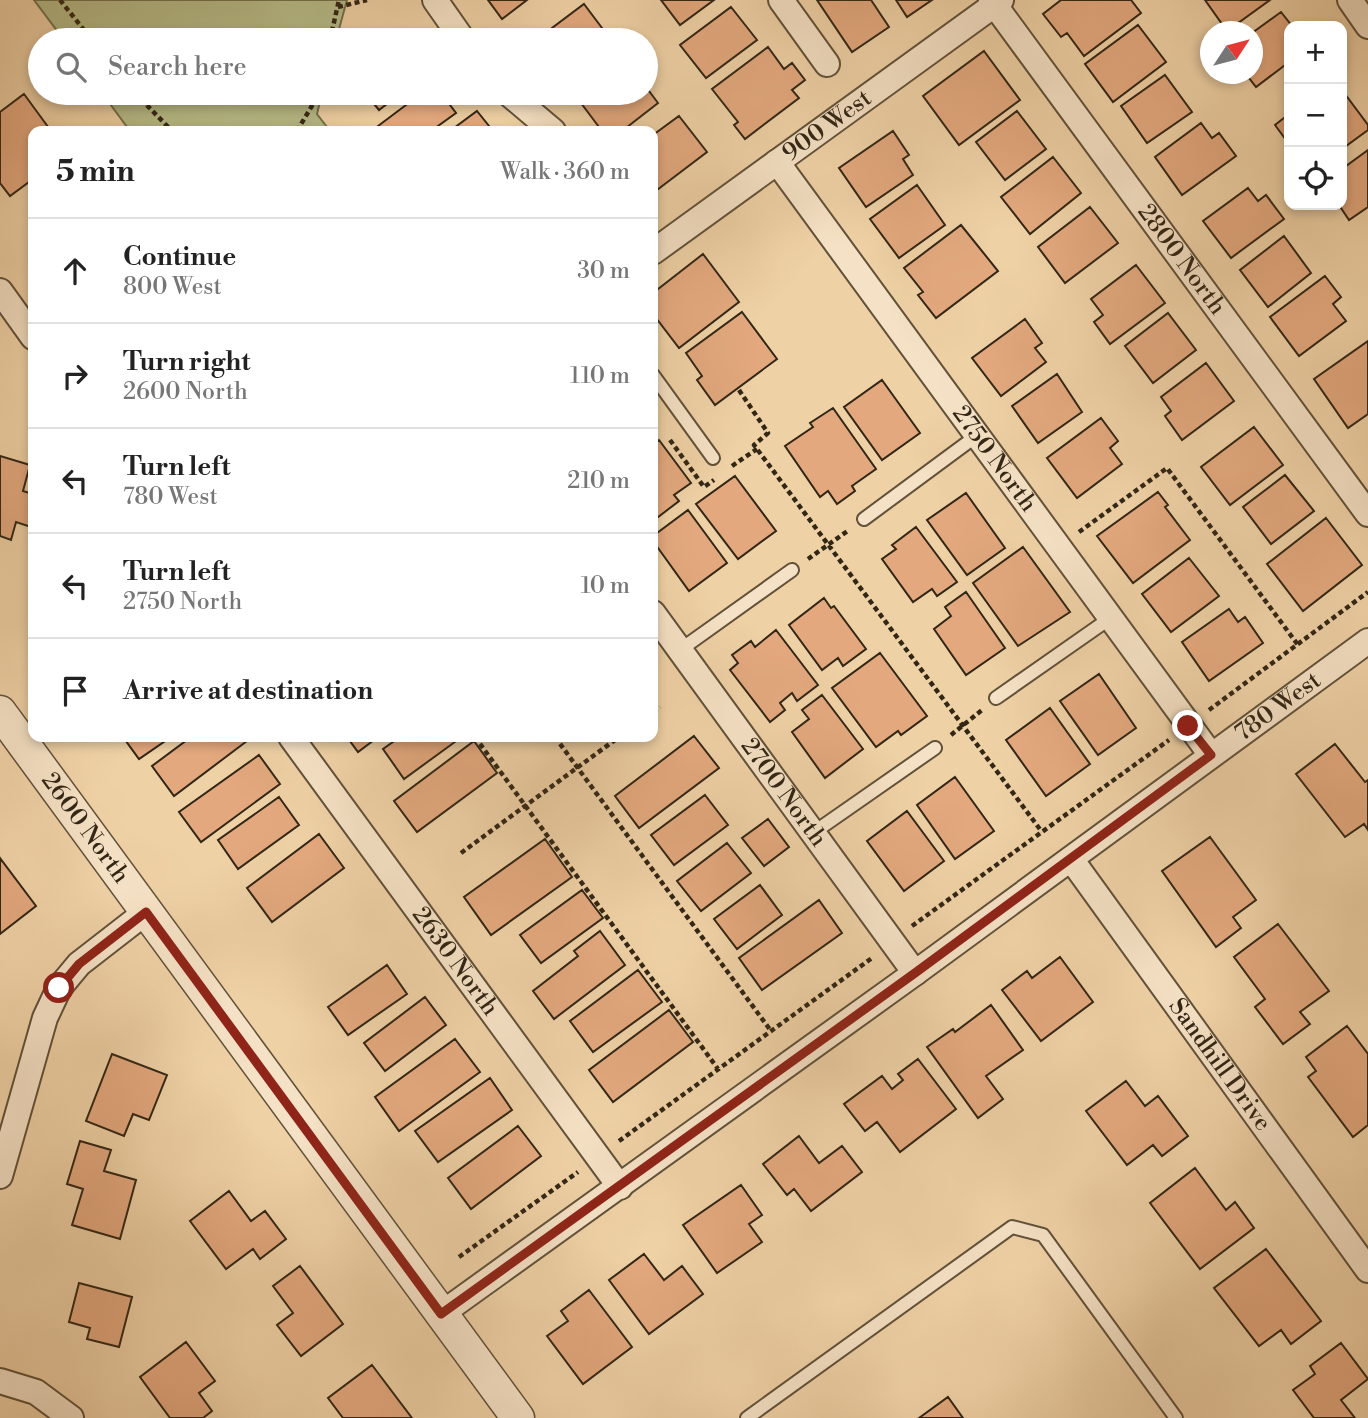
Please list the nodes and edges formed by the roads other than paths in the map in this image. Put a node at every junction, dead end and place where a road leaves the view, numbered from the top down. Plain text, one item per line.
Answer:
1 (435, 0) edge
2 (781, 0) edge
3 (1350, 0) edge
4 (995, 2) edge
5 (1368, 26) edge
6 (455, 28) edge
7 (827, 64) dead end
8 (522, 105) edge
9 (547, 126) edge
10 (777, 162) junction
11 (658, 248) edge
12 (0, 291) edge
13 (28, 330) edge
14 (658, 382) edge
15 (975, 437) junction
16 (713, 458) dead end
17 (1368, 514) edge
18 (864, 519) road end
19 (792, 570) road end
20 (1109, 619) junction
21 (658, 620) edge
22 (680, 650) junction
23 (1365, 650) edge
24 (996, 698) road end
25 (0, 712) edge
26 (294, 742) edge
27 (935, 748) road end
28 (1211, 755) junction
29 (813, 833) junction
30 (1071, 859) junction
31 (146, 912) junction
32 (915, 973) junction
33 (0, 1176) edge
34 (620, 1187) junction
35 (1368, 1270) edge
36 (441, 1314) junction
37 (0, 1381) edge
38 (71, 1418) edge
39 (517, 1418) edge
40 (747, 1418) edge
41 (1176, 1418) edge

1 - 6 street
2 - 7 street
3 - 5 street
4 - 10 street, 900 West
4 - 17 street, 2800 North
8 - 9 street
10 - 11 street, 900 West
10 - 15 street, 2750 North
12 - 13 street
14 - 16 lane
15 - 18 lane
15 - 20 street, 2750 North
19 - 22 lane
20 - 24 lane
20 - 28 street, 2750 North
21 - 22 street, 2700 North
22 - 29 street, 2700 North
23 - 28 street, 780 West
25 - 31 street, 2600 North
26 - 34 street, 2630 North
27 - 29 lane
28 - 30 street, 780 West
29 - 32 street, 2700 North
30 - 32 street, 780 West
30 - 35 street, Sandhill Drive
31 - 33 street
31 - 36 street, 2600 North
32 - 34 street, 780 West
34 - 36 street, 780 West
36 - 39 street, 2600 North
37 - 38 street
40 - 41 lane

